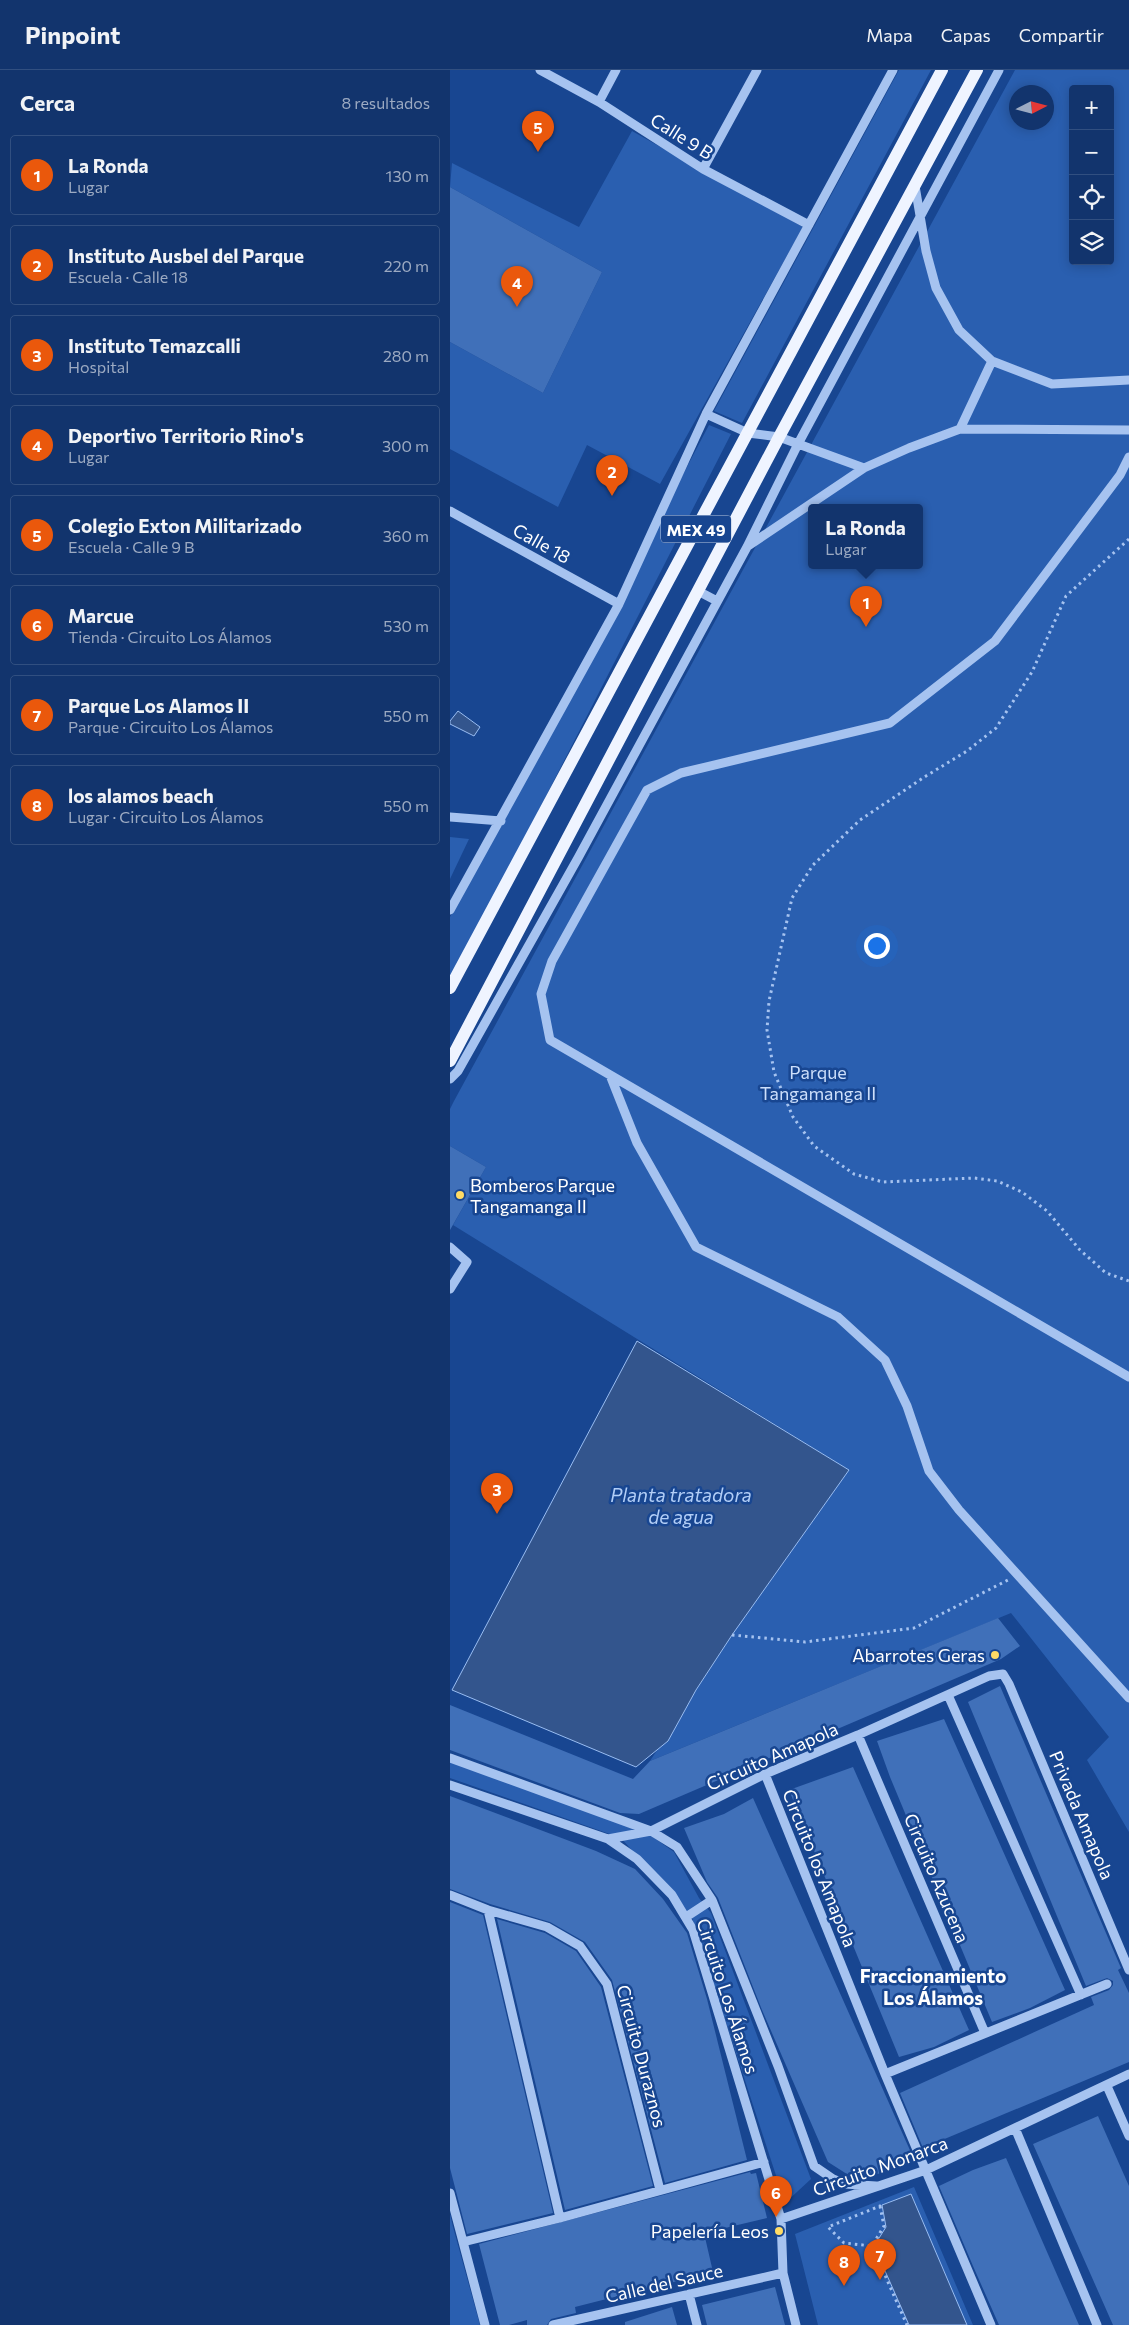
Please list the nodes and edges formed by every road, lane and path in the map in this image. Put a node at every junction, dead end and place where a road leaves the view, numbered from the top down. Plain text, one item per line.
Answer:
1 (540, 70) edge
2 (616, 70) edge
3 (757, 70) edge
4 (893, 70) edge
5 (942, 70) edge
6 (977, 70) edge
7 (999, 70) edge
8 (599, 102) junction
9 (703, 169) junction
10 (915, 186) junction
11 (919, 219) junction
12 (809, 225) junction
13 (992, 361) junction
14 (1129, 380) edge
15 (706, 414) junction
16 (960, 429) junction
17 (1129, 430) edge
18 (748, 433) junction
19 (779, 437) junction
20 (798, 444) junction
21 (1129, 457) edge
22 (864, 468) junction
23 (811, 504) edge
24 (808, 506) edge
25 (450, 511) edge
26 (1129, 539) edge
27 (747, 547) junction
28 (698, 591) junction
29 (717, 601) junction
30 (619, 604) junction
31 (450, 816) edge
32 (501, 821) junction
33 (562, 849) junction
34 (578, 858) junction
35 (450, 910) edge
36 (450, 988) edge
37 (450, 1061) edge
38 (610, 1075) junction
39 (450, 1079) edge
40 (450, 1246) edge
41 (1129, 1280) edge
42 (450, 1289) edge
43 (1129, 1377) edge
44 (1017, 1575) junction
45 (732, 1635) dead end
46 (1003, 1674) joint
47 (948, 1695) junction
48 (1129, 1698) edge
49 (858, 1735) junction
50 (450, 1758) edge
51 (765, 1774) junction
52 (450, 1785) edge
53 (651, 1831) junction
54 (608, 1839) junction
55 (450, 1896) edge
56 (712, 1900) junction
57 (488, 1910) junction
58 (686, 1917) junction
59 (1129, 1970) edge
60 (1107, 1984) dead end
61 (1081, 1995) junction
62 (985, 2033) junction
63 (884, 2074) junction
64 (1129, 2074) edge
65 (1107, 2086) junction
66 (1015, 2128) junction
67 (1129, 2136) edge
68 (764, 2162) junction
69 (926, 2170) junction
70 (876, 2186) junction
71 (660, 2190) junction
72 (450, 2193) edge
73 (560, 2218) junction
74 (781, 2219) junction
75 (463, 2242) junction
76 (872, 2246) junction
77 (783, 2273) junction
78 (689, 2294) junction
79 (585, 2322) edge
80 (485, 2325) edge
81 (553, 2325) edge
82 (697, 2325) edge
83 (796, 2325) edge
84 (907, 2325) edge
85 (991, 2325) edge
86 (1097, 2325) edge

1 - 8 street, Calle 9 B
2 - 8 street
3 - 9 street
4 - 12 street
5 - 18 main road, MEX 49
6 - 10 main road, MEX 49
7 - 11 street
8 - 9 street, Calle 9 B
9 - 12 street, Calle 9 B
10 - 11 street
10 - 19 main road, MEX 49
11 - 13 street
11 - 20 street
12 - 15 street
13 - 14 street
13 - 16 street
15 - 18 street
15 - 30 street
16 - 17 street
16 - 22 street
18 - 19 street
18 - 36 main road, MEX 49
19 - 20 street
19 - 28 main road, MEX 49
20 - 22 street
20 - 27 street
21 - 38 street
22 - 23 street
24 - 27 street
25 - 30 street, Calle 18
26 - 41 path
27 - 29 street
28 - 29 street
28 - 33 main road, MEX 49
29 - 34 street
30 - 32 street
31 - 32 street
32 - 35 street
33 - 34 street
33 - 37 main road, MEX 49
34 - 39 street
38 - 43 street
38 - 44 street
40 - 42 street
44 - 45 path
44 - 48 street
46 - 47 street, Circuito Amapola
46 - 59 street, Privada Amapola
47 - 49 street, Circuito Amapola
47 - 61 street
49 - 51 street, Circuito Amapola
49 - 62 street, Circuito Azucena
50 - 53 street, Circuito Los Álamos
51 - 53 street, Circuito Amapola
51 - 63 street, Circuito los Amapola
52 - 54 street, Circuito Los Álamos
53 - 54 street, Circuito Amapola
53 - 56 street, Circuito Los Álamos
54 - 58 street, Circuito Los Álamos
55 - 57 street, Circuito Duraznos
56 - 58 street
56 - 70 street, Circuito Los Álamos
57 - 71 street, Circuito Duraznos
57 - 73 street
58 - 68 street, Circuito Los Álamos
60 - 61 street
61 - 62 street
62 - 63 street
63 - 69 street, Circuito los Amapola
64 - 65 street, Circuito Monarca
65 - 66 street, Circuito Monarca
65 - 67 street
66 - 69 street, Circuito Monarca
66 - 86 street
68 - 71 street
68 - 74 street, Circuito Los Álamos
69 - 70 street, Circuito Monarca
69 - 85 street
70 - 74 street, Circuito Monarca
71 - 73 street
72 - 75 street
73 - 75 street
74 - 77 street, Circuito Los Álamos
75 - 80 street
76 - 76 path
76 - 84 path
77 - 78 street, Calle del Sauce
77 - 83 street, Circuito Los Álamos
78 - 79 street, Calle del Sauce
78 - 82 street
79 - 81 street, Calle del Sauce

